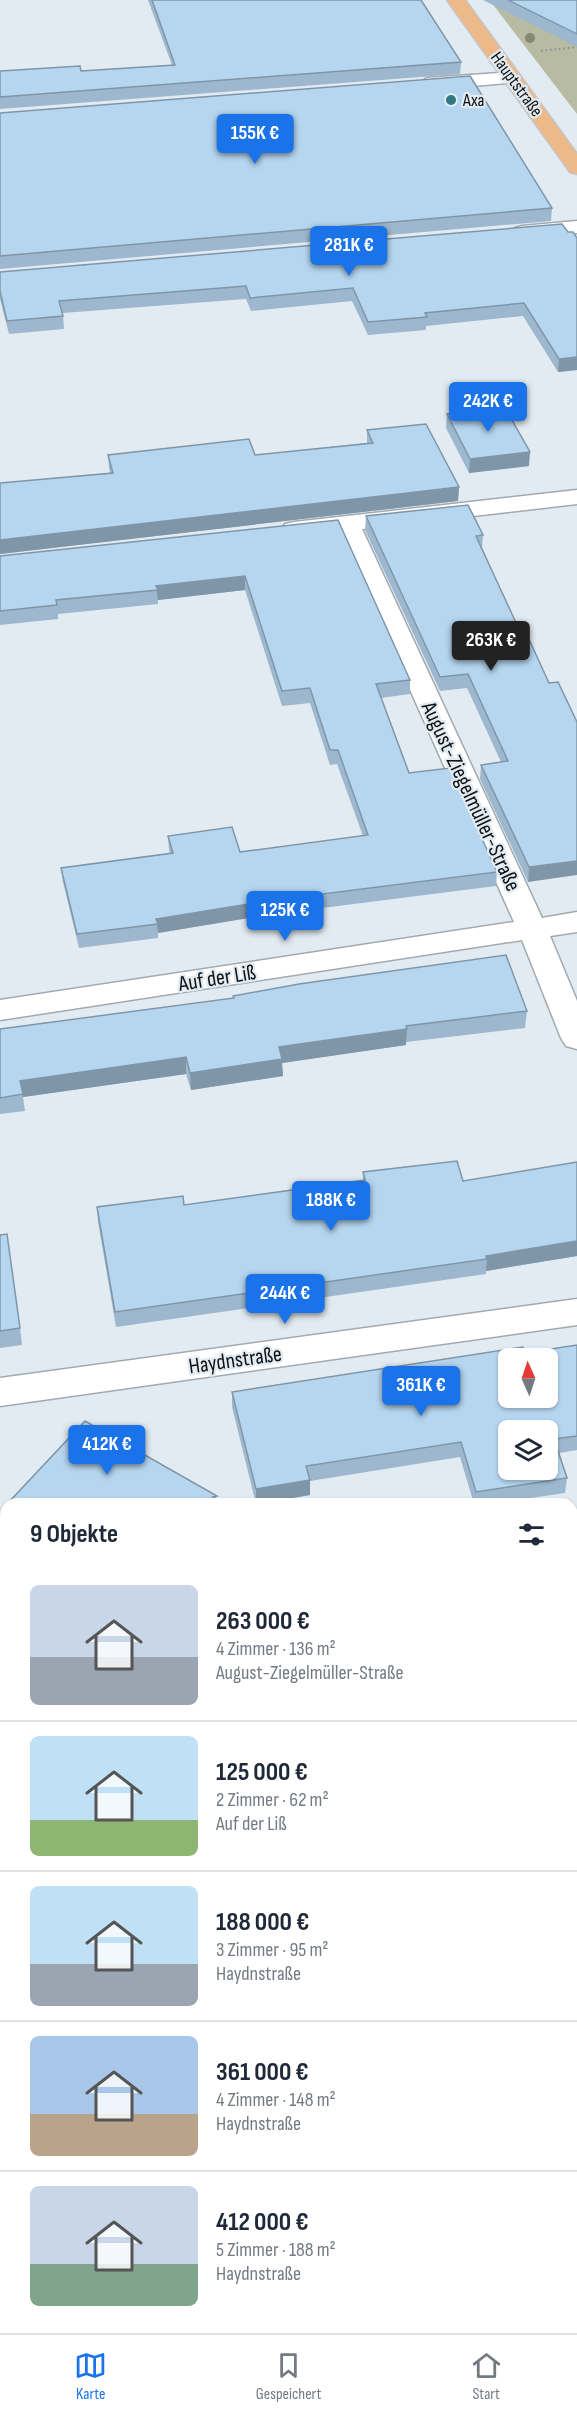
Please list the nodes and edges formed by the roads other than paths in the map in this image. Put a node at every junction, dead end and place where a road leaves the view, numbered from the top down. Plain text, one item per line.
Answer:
1 (456, 0) edge
2 (512, 78) junction
3 (405, 86) edge
4 (577, 168) edge
5 (577, 227) edge
6 (506, 233) edge
7 (577, 496) edge
8 (348, 524) junction
9 (267, 532) edge
10 (577, 922) edge
11 (532, 929) junction
12 (0, 1010) edge
13 (577, 1038) edge
14 (577, 1312) edge
15 (0, 1392) edge

1 - 2 main road, Hauptstraße
2 - 3 street
2 - 4 main road, Hauptstraße
5 - 6 street
7 - 8 street
8 - 9 street
8 - 11 street, August-Ziegelmüller-Straße
10 - 11 street, Auf der Liß
11 - 12 street, Auf der Liß
11 - 13 street, August-Ziegelmüller-Straße
14 - 15 street, Haydnstraße

